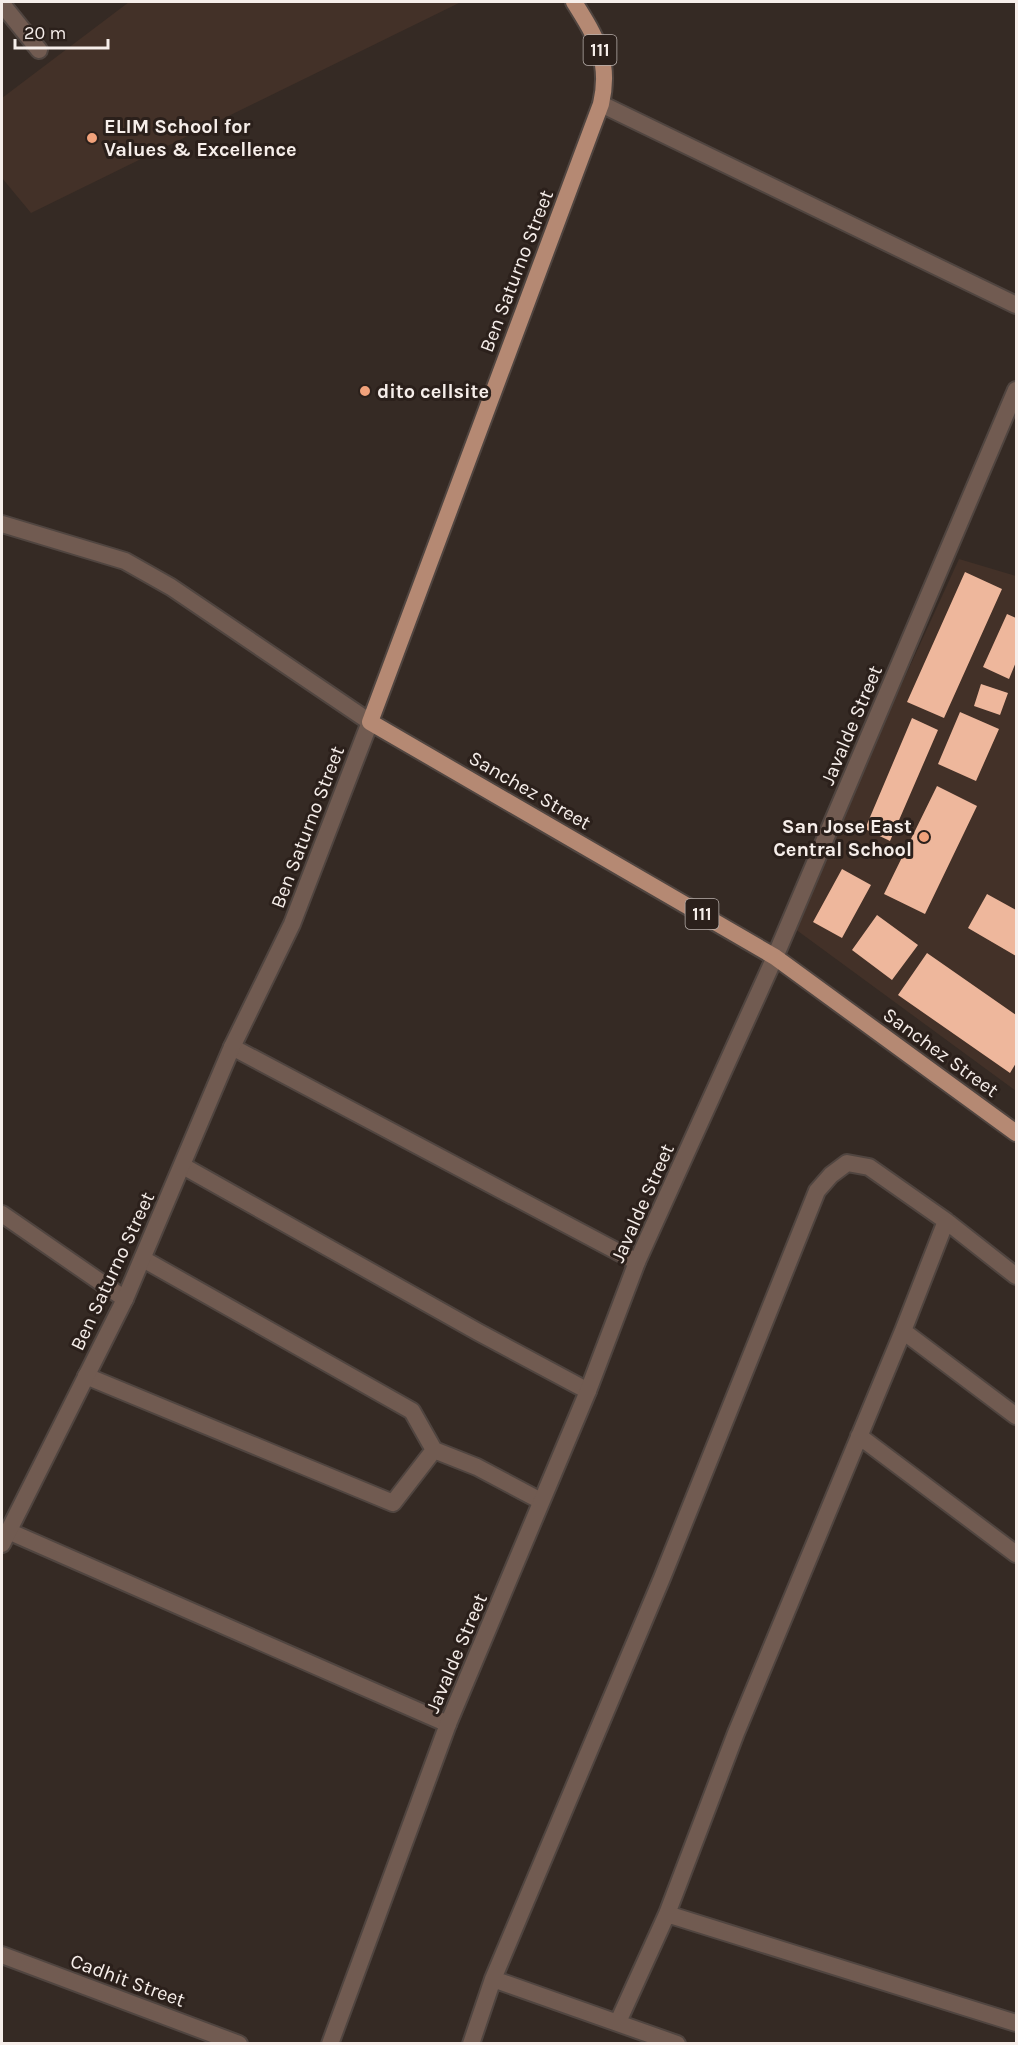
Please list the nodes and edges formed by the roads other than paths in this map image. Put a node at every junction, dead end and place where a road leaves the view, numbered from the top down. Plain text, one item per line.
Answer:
1 (573, 2) edge
2 (2, 4) edge
3 (39, 50) dead end
4 (601, 104) junction
5 (1017, 305) edge
6 (1017, 390) edge
7 (2, 524) edge
8 (370, 722) junction
9 (775, 957) junction
10 (232, 1047) junction
11 (1017, 1133) edge
12 (183, 1166) junction
13 (2, 1214) edge
14 (946, 1221) junction
15 (143, 1259) junction
16 (637, 1262) junction
17 (1017, 1276) edge
18 (125, 1299) junction
19 (903, 1331) junction
20 (86, 1376) junction
21 (588, 1391) junction
22 (1017, 1416) edge
23 (859, 1436) junction
24 (434, 1450) junction
25 (541, 1501) junction
26 (5, 1537) edge
27 (1017, 1554) edge
28 (448, 1724) junction
29 (667, 1914) junction
30 (2, 1956) edge
31 (493, 1979) junction
32 (618, 2022) junction
33 (1017, 2023) edge
34 (239, 2043) edge
35 (330, 2043) edge
36 (471, 2043) edge
37 (677, 2043) edge

1 - 4 main road, 111
2 - 3 street
4 - 5 street
4 - 8 main road, Ben Saturno Street / 111
6 - 9 street, Javalde Street
7 - 8 street, Sanchez Street
8 - 9 main road, Sanchez Street / 111
8 - 10 street, Ben Saturno Street
9 - 11 main road, Sanchez Street / 111
9 - 16 street, Javalde Street
10 - 12 street, Ben Saturno Street
10 - 16 street
12 - 15 street, Ben Saturno Street
12 - 21 street
13 - 18 street
14 - 17 street
14 - 19 street
14 - 31 street
15 - 18 street, Ben Saturno Street
15 - 24 street
16 - 21 street, Javalde Street
18 - 20 street, Ben Saturno Street
19 - 22 street
19 - 23 street
20 - 24 street
20 - 26 street, Ben Saturno Street
21 - 25 street, Javalde Street
23 - 27 street
23 - 29 street
24 - 25 street
25 - 28 street, Javalde Street
26 - 28 street
28 - 35 street, Javalde Street
29 - 32 street
29 - 33 street
30 - 34 street, Cadhit Street
31 - 32 street
31 - 36 street
32 - 37 street

